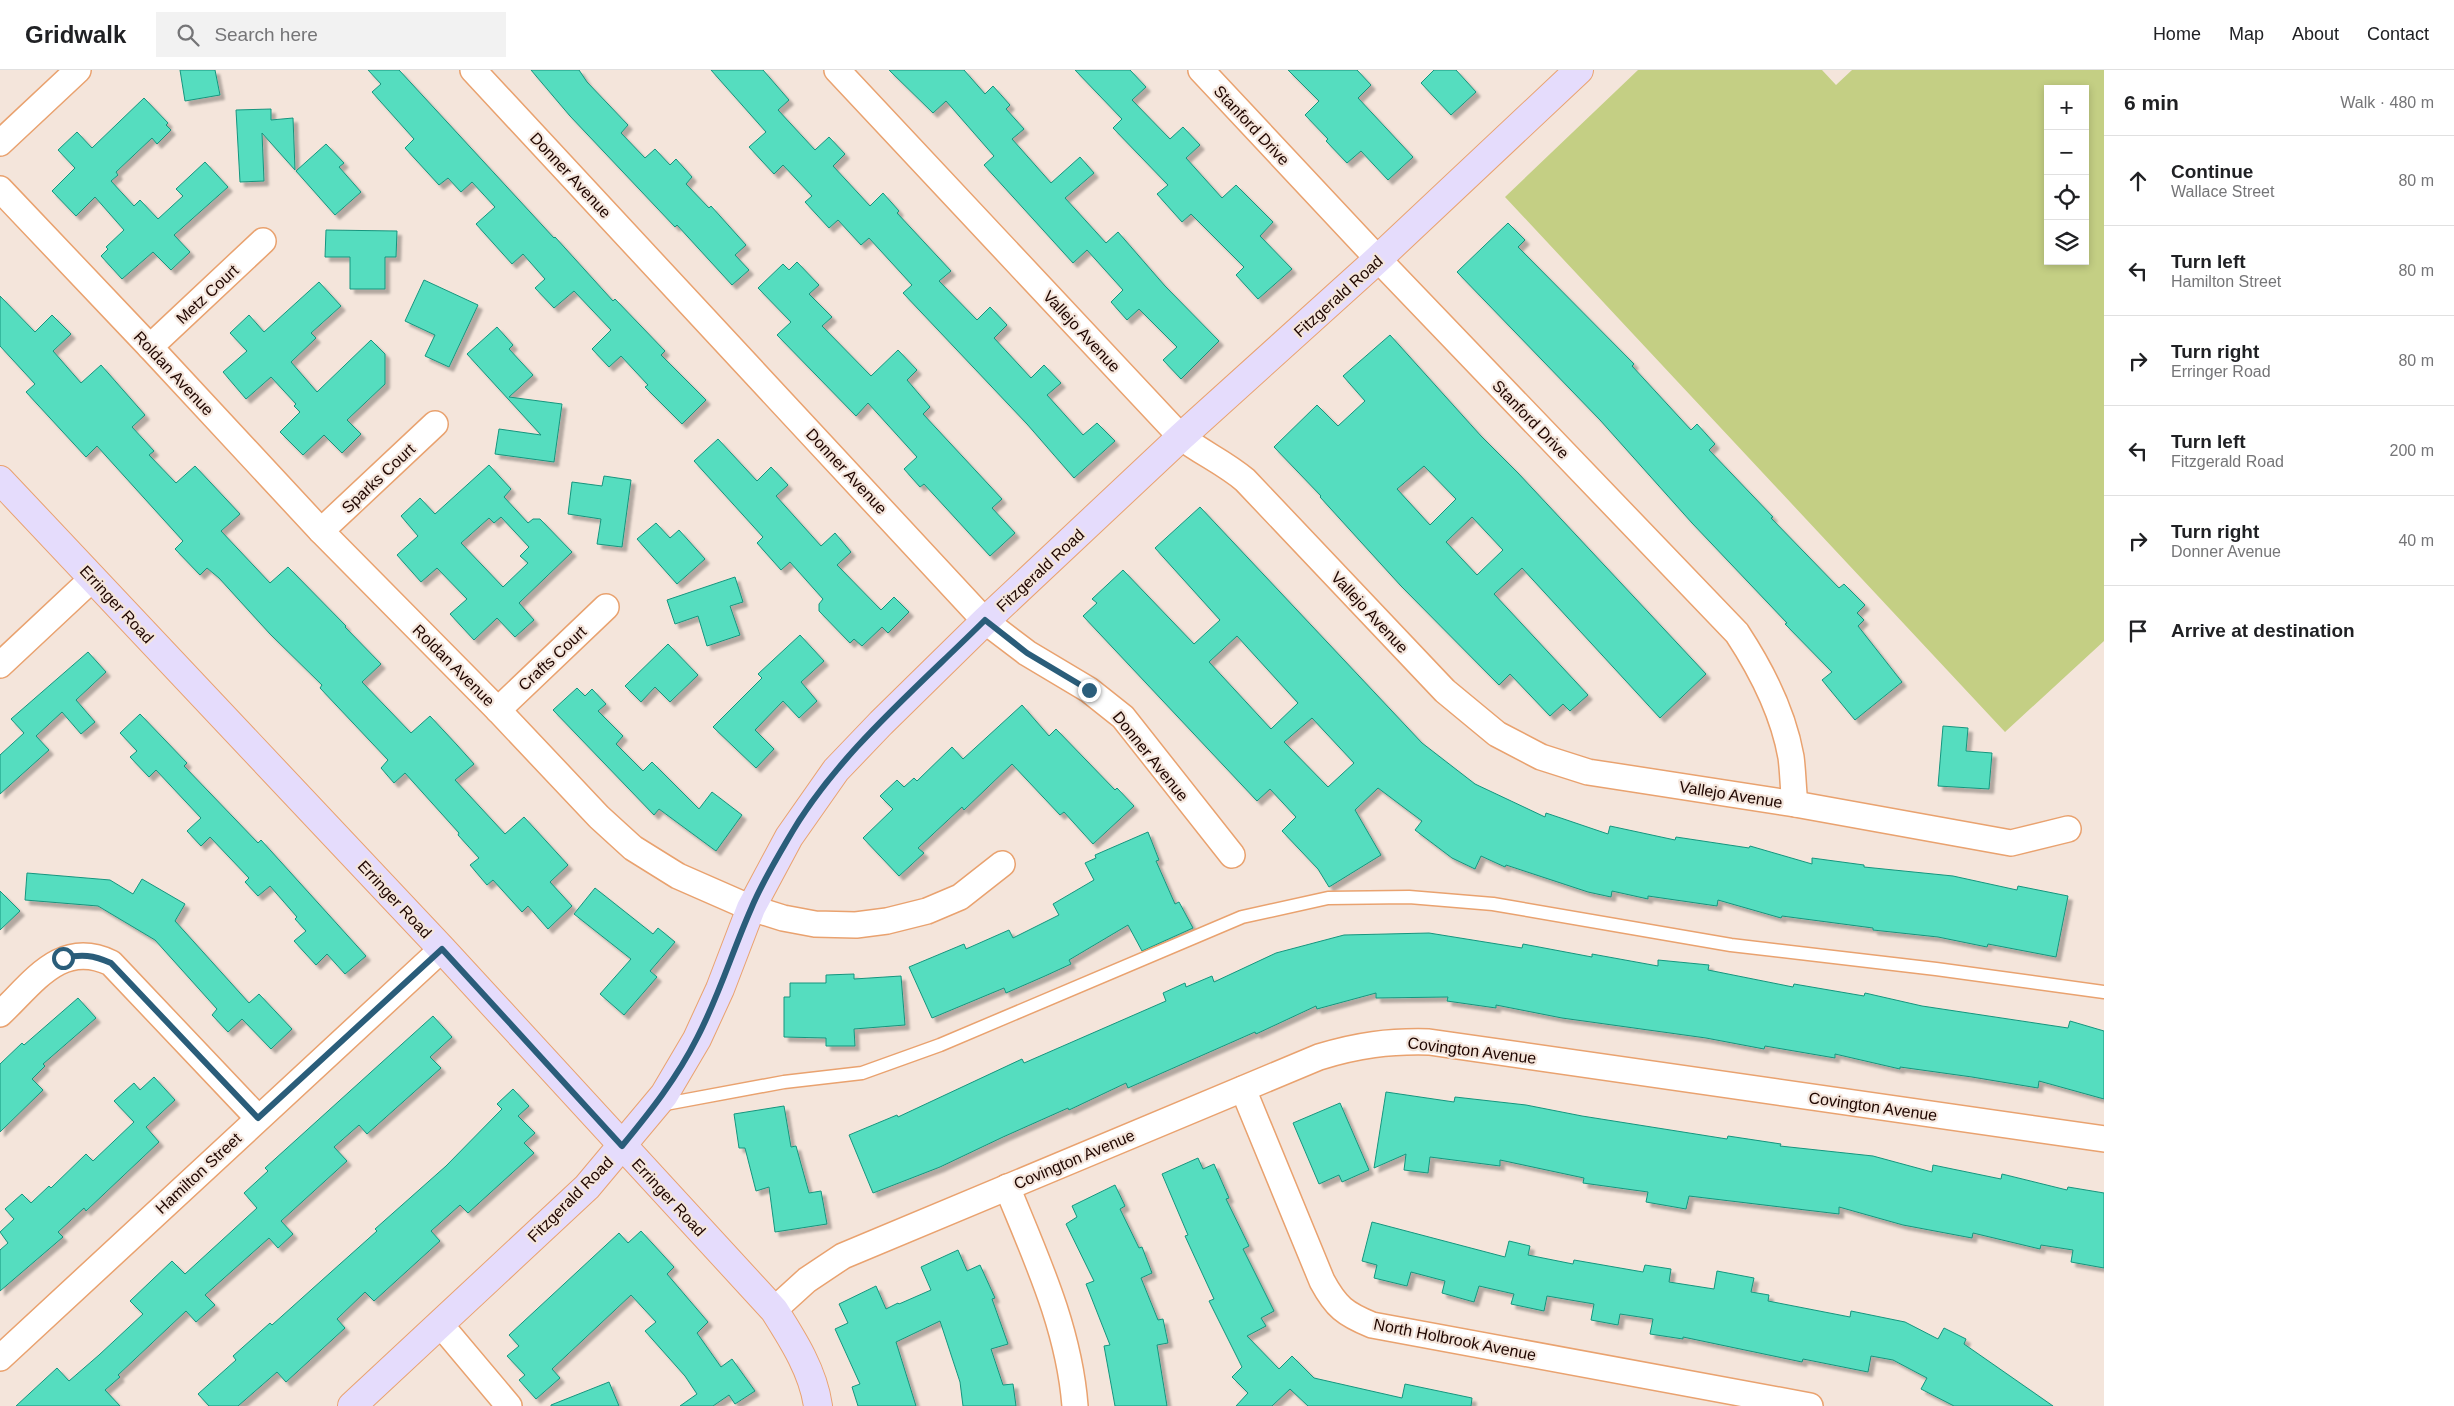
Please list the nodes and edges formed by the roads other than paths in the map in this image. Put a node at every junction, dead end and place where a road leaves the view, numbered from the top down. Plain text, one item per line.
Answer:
1 (78, 70) edge
2 (474, 70) edge
3 (837, 70) edge
4 (1201, 70) edge
5 (1570, 73) edge
6 (0, 143) edge
7 (0, 189) edge
8 (263, 241) dead end
9 (1378, 260) junction
10 (150, 347) junction
11 (435, 424) dead end
12 (1181, 438) junction
13 (0, 480) edge
14 (321, 531) junction
15 (93, 578) junction
16 (606, 607) dead end
17 (985, 620) junction
18 (0, 665) edge
19 (498, 710) junction
20 (1795, 804) junction
21 (2068, 829) dead end
22 (1232, 855) dead end
23 (1002, 864) dead end
24 (751, 908) junction
25 (442, 949) junction
26 (2104, 992) edge
27 (0, 1014) edge
28 (1242, 1089) junction
29 (655, 1106) junction
30 (258, 1118) junction
31 (2104, 1140) edge
32 (622, 1146) junction
33 (1007, 1187) junction
34 (774, 1310) junction
35 (440, 1324) junction
36 (0, 1358) edge
37 (352, 1406) edge
38 (509, 1406) edge
39 (818, 1406) edge
40 (1075, 1406) edge
41 (1810, 1406) edge

1 - 6 street
2 - 17 street, Donner Avenue
3 - 12 street, Vallejo Avenue
4 - 9 street, Stanford Drive
5 - 9 main road, Fitzgerald Road
7 - 10 street, Roldan Avenue
8 - 10 street, Metz Court
9 - 12 main road, Fitzgerald Road
9 - 20 street, Stanford Drive
10 - 14 street, Roldan Avenue
11 - 14 street, Sparks Court
12 - 17 main road, Fitzgerald Road
12 - 20 street, Vallejo Avenue
13 - 15 main road, Erringer Road
14 - 19 street, Roldan Avenue
15 - 18 street
15 - 25 main road, Erringer Road
16 - 19 street, Crafts Court
17 - 22 street, Donner Avenue
17 - 24 main road, Fitzgerald Road
19 - 24 street, Roldan Avenue
20 - 21 street, Vallejo Avenue
23 - 24 street, Roldan Avenue
24 - 29 main road, Fitzgerald Road
25 - 30 street, Hamilton Street
25 - 32 main road, Erringer Road
26 - 29 lane
27 - 30 street
28 - 31 street, Covington Avenue
28 - 33 street, Covington Avenue
28 - 41 street, North Holbrook Avenue
29 - 32 main road, Fitzgerald Road
30 - 36 street, Hamilton Street
32 - 34 main road, Erringer Road
32 - 35 main road, Fitzgerald Road
33 - 34 street, Covington Avenue
33 - 40 street
34 - 39 main road, Erringer Road
35 - 37 main road, Fitzgerald Road
35 - 38 street

